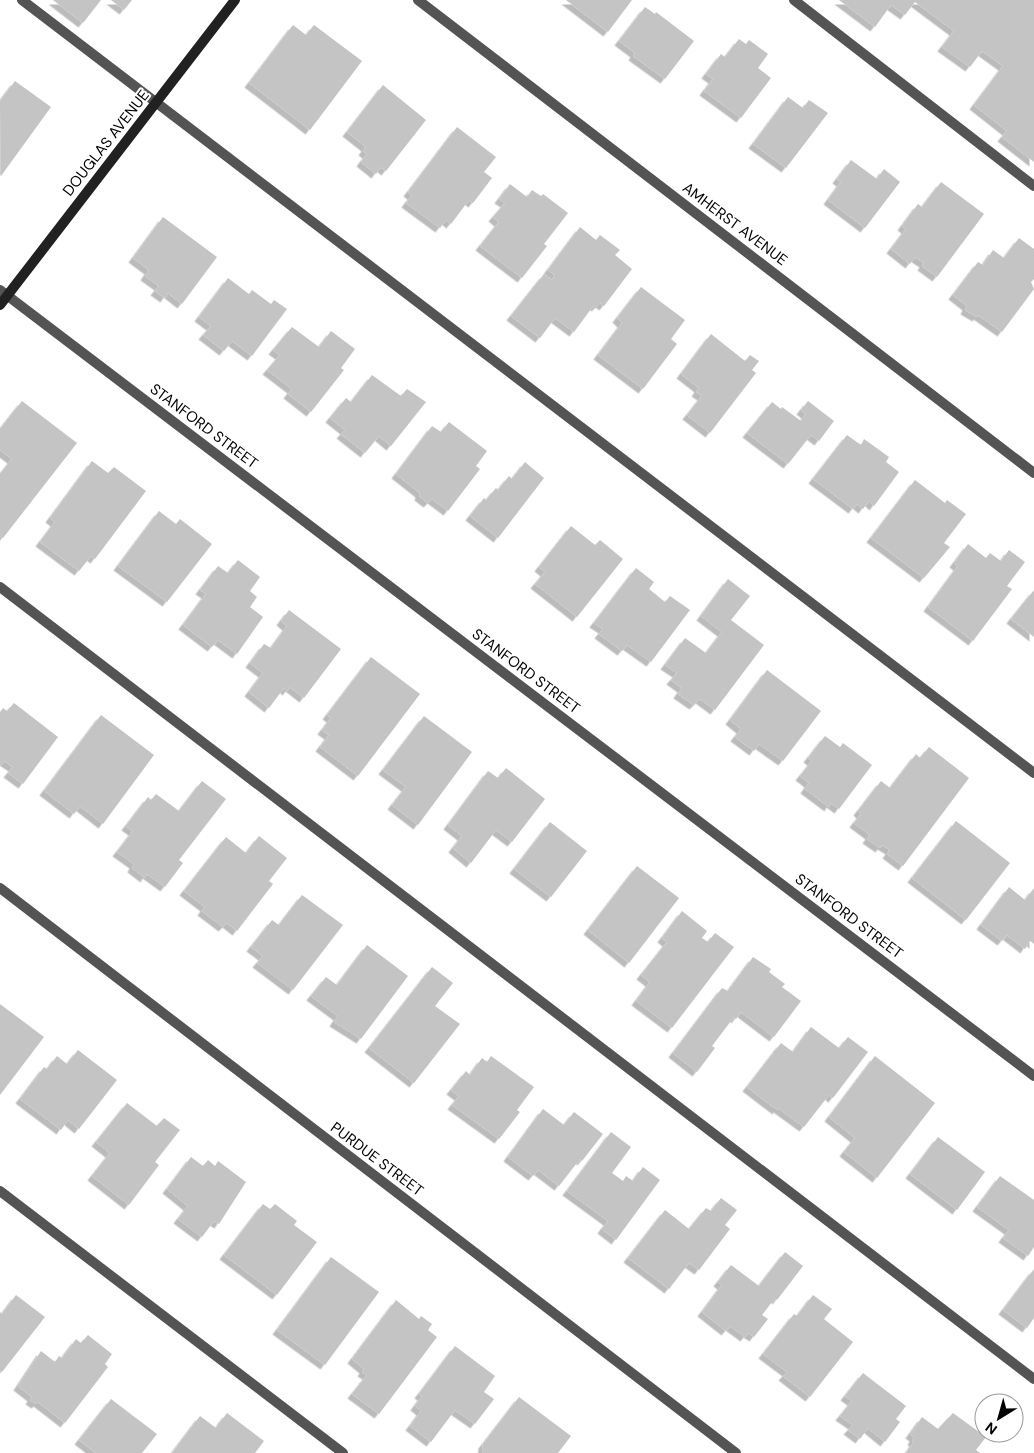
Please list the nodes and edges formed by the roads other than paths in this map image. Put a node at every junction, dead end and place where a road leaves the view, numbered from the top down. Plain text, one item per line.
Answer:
1 (22, 0) edge
2 (235, 0) edge
3 (418, 0) edge
4 (794, 0) edge
5 (156, 102) junction
6 (1034, 186) edge
7 (4, 293) edge
8 (0, 305) edge
9 (1034, 472) edge
10 (0, 587) edge
11 (1034, 774) edge
12 (0, 888) edge
13 (1034, 1076) edge
14 (0, 1191) edge
15 (1034, 1379) edge
16 (343, 1453) edge
17 (736, 1453) edge

1 - 5 street
2 - 5 street, DOUGLAS AVENUE
3 - 9 street, AMHERST AVENUE
4 - 6 street
5 - 7 street, DOUGLAS AVENUE
5 - 11 street
7 - 8 street, DOUGLAS AVENUE
7 - 13 street, STANFORD STREET
10 - 15 street
12 - 17 street, PURDUE STREET
14 - 16 street

